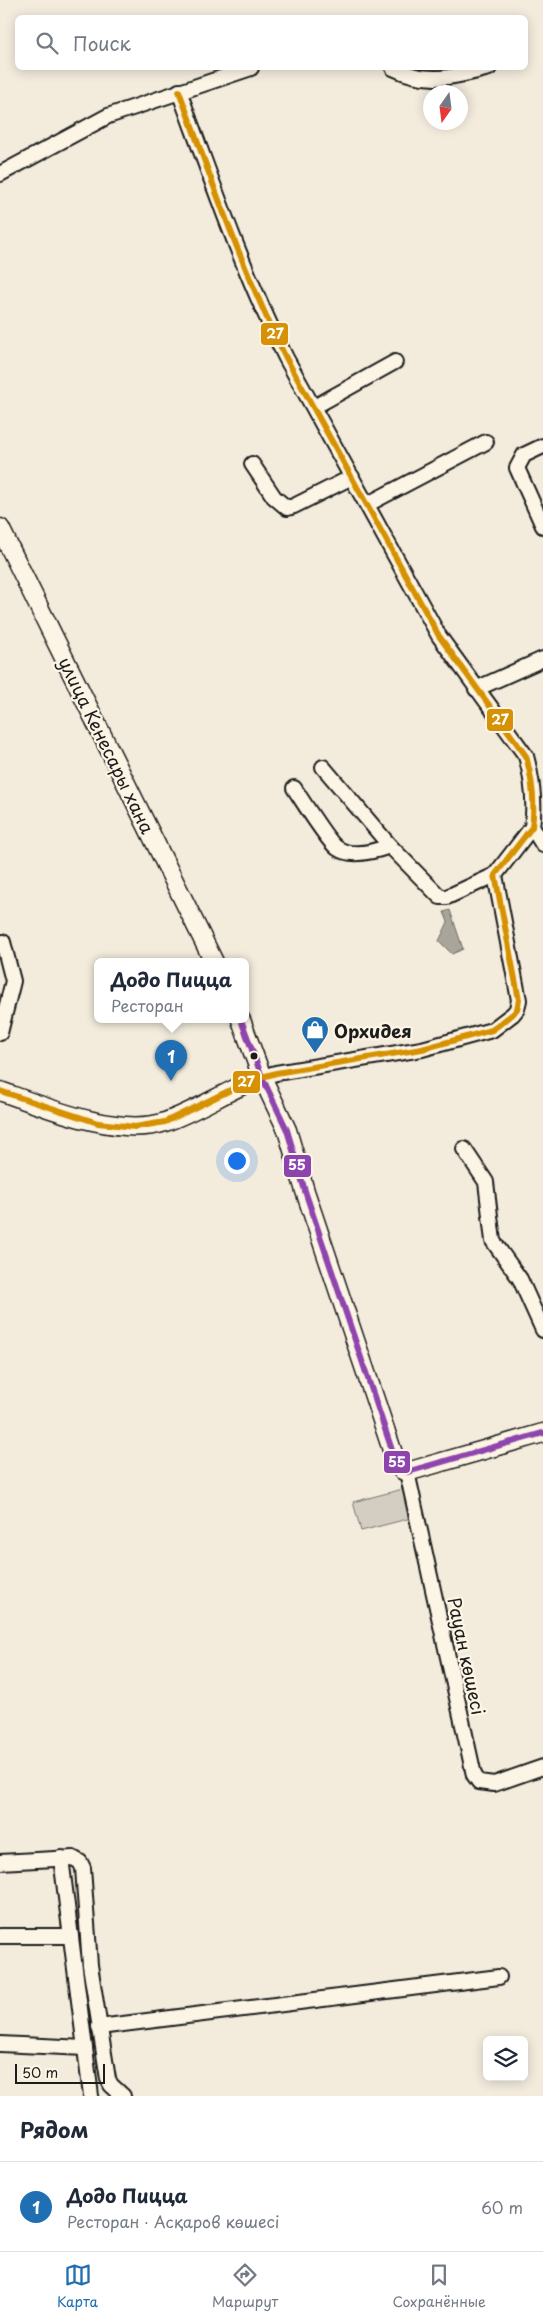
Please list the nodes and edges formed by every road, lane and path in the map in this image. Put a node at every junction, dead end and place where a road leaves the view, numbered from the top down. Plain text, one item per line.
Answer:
1 (245, 70) edge
2 (397, 70) edge
3 (482, 70) edge
4 (179, 91) junction
5 (0, 174) edge
6 (395, 362) dead end
7 (314, 408) junction
8 (486, 442) dead end
9 (543, 446) edge
10 (252, 464) dead end
11 (352, 477) junction
12 (368, 504) junction
13 (543, 526) edge
14 (0, 528) edge
15 (543, 659) edge
16 (476, 689) junction
17 (323, 767) dead end
18 (294, 788) dead end
19 (532, 827) junction
20 (543, 845) edge
21 (390, 846) junction
22 (495, 875) junction
23 (3, 942) dead end
24 (212, 958) edge
25 (242, 1023) edge
26 (0, 1033) edge
27 (262, 1077) junction
28 (0, 1091) edge
29 (464, 1150) dead end
30 (543, 1330) edge
31 (543, 1433) edge
32 (407, 1472) junction
33 (543, 1767) edge
34 (62, 1858) junction
35 (0, 1862) edge
36 (0, 1936) edge
37 (71, 1936) junction
38 (499, 1976) dead end
39 (99, 2027) junction
40 (0, 2044) edge
41 (85, 2048) junction
42 (91, 2096) edge
43 (123, 2096) edge

1 - 4 street
2 - 3 street
4 - 5 street
4 - 7 street
6 - 7 street
7 - 11 street
8 - 12 street
9 - 13 street
10 - 11 street
11 - 12 street
12 - 16 street
14 - 24 street, улица Кенесары хана
15 - 16 street
16 - 19 street
17 - 21 street
18 - 21 street
19 - 20 street
19 - 22 street
21 - 22 street
22 - 27 street
23 - 26 street
25 - 27 street
27 - 28 street
27 - 32 street
29 - 30 street
31 - 32 street
32 - 33 street, Рауан көшесі
34 - 35 street
34 - 37 street
34 - 39 street
36 - 37 street
37 - 41 street
38 - 39 street
39 - 43 street
40 - 41 street
41 - 42 street

